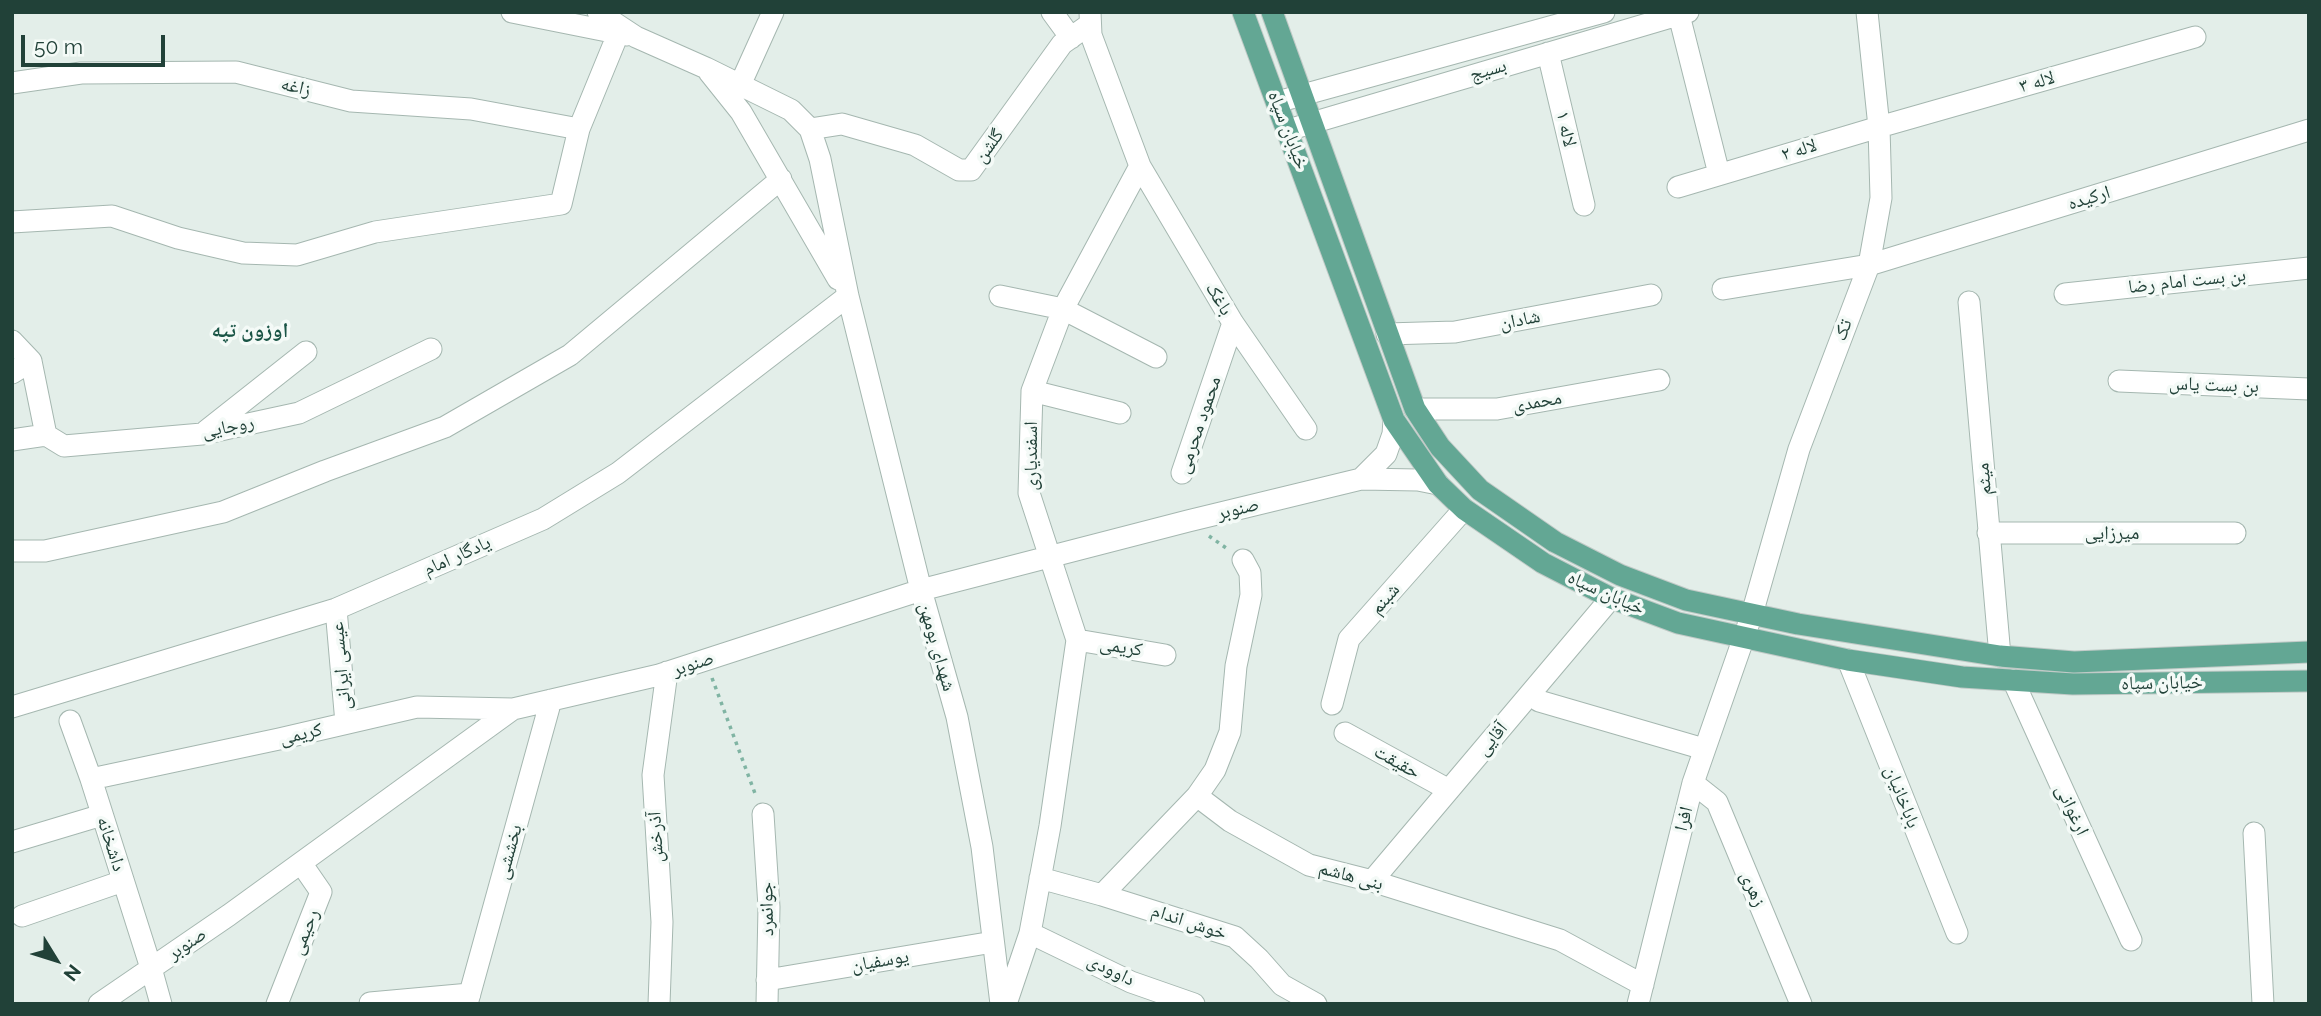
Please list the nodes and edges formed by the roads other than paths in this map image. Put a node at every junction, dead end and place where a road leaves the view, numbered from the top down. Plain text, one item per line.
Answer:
1 (512, 12) edge
2 (598, 12) edge
3 (773, 12) edge
4 (1052, 12) edge
5 (1243, 12) edge
6 (1272, 12) edge
7 (1604, 12) edge
8 (1867, 12) edge
9 (1684, 13) edge
10 (1090, 18) edge
11 (627, 35) junction
12 (2195, 37) dead end
13 (1071, 38) junction
14 (1548, 53) junction
15 (706, 68) junction
16 (12, 83) edge
17 (740, 85) junction
18 (1303, 94) junction
19 (1277, 102) junction
20 (1312, 121) junction
21 (1879, 127) junction
22 (579, 129) junction
23 (810, 129) junction
24 (1288, 130) junction
25 (2309, 130) edge
26 (1140, 166) junction
27 (1719, 174) junction
28 (781, 178) junction
29 (1678, 187) dead end
30 (1584, 205) dead end
31 (12, 222) edge
32 (1869, 265) junction
33 (2309, 268) edge
34 (1723, 289) dead end
35 (2065, 294) dead end
36 (1651, 295) dead end
37 (848, 296) junction
38 (1000, 296) dead end
39 (1969, 302) dead end
40 (1063, 309) junction
41 (1233, 323) junction
42 (1387, 334) junction
43 (12, 341) edge
44 (431, 349) dead end
45 (306, 352) dead end
46 (1156, 357) dead end
47 (31, 360) junction
48 (12, 373) edge
49 (1659, 380) dead end
50 (2119, 381) dead end
51 (2309, 389) edge
52 (1032, 391) junction
53 (1415, 409) junction
54 (1120, 413) dead end
55 (1394, 420) junction
56 (1306, 429) dead end
57 (202, 434) junction
58 (46, 435) junction
59 (12, 440) edge
60 (1182, 473) dead end
61 (1361, 479) junction
62 (1438, 484) junction
63 (1464, 509) junction
64 (1988, 533) junction
65 (2235, 533) dead end
66 (12, 551) edge
67 (1049, 558) junction
68 (1243, 560) road end
69 (921, 590) junction
70 (1611, 597) junction
71 (336, 609) junction
72 (1752, 614) junction
73 (1742, 638) junction
74 (1077, 640) junction
75 (2309, 652) edge
76 (1165, 655) dead end
77 (2000, 656) junction
78 (1848, 660) junction
79 (667, 672) junction
80 (2013, 680) junction
81 (2309, 681) edge
82 (551, 700) junction
83 (1539, 701) dead end
84 (1332, 704) dead end
85 (12, 707) edge
86 (513, 709) junction
87 (70, 721) dead end
88 (346, 723) junction
89 (1345, 733) dead end
90 (1704, 750) junction
91 (91, 779) junction
92 (1693, 783) junction
93 (1449, 790) junction
94 (1197, 796) junction
95 (763, 814) road end
96 (102, 815) junction
97 (2254, 833) dead end
98 (12, 842) edge
99 (301, 863) junction
100 (1040, 878) junction
101 (123, 881) junction
102 (1372, 881) junction
103 (1102, 895) junction
104 (22, 916) dead end
105 (1030, 933) junction
106 (1957, 933) dead end
107 (2131, 940) dead end
108 (993, 942) junction
109 (151, 968) junction
110 (767, 980) junction
111 (1640, 994) edge
112 (469, 999) edge
113 (370, 1003) edge
114 (99, 1004) edge
115 (161, 1004) edge
116 (277, 1004) edge
117 (659, 1004) edge
118 (767, 1004) edge
119 (1001, 1004) edge
120 (1006, 1004) edge
121 (1194, 1004) edge
122 (1316, 1004) edge
123 (1801, 1004) edge
124 (2263, 1004) edge

1 - 11 street
2 - 11 street
3 - 17 street
4 - 13 street
5 - 19 main road, خیابان سپاه
6 - 18 main road, خیابان سپاه
7 - 18 street, بسیج
8 - 21 street, تک
9 - 14 street, بسیج
9 - 27 street
10 - 13 street, گلشن
10 - 26 street
11 - 15 street
11 - 22 street
12 - 21 street, لاله ۳
13 - 23 street, گلشن
14 - 20 street, بسیج
14 - 30 street, لاله ۱
15 - 17 street
15 - 28 street
16 - 22 street, زاغه
17 - 23 street
18 - 19 street, بسیج
18 - 20 main road, خیابان سپاه
19 - 24 main road, خیابان سپاه
20 - 24 street, بسیج
20 - 42 main road, خیابان سپاه
21 - 27 street, لاله ۲
21 - 32 street, تک
22 - 31 street
23 - 37 street
24 - 55 main road, خیابان سپاه
25 - 32 street, ارکیده
26 - 40 street, اسفندیاری
26 - 41 street, باغک
27 - 29 street, لاله ۲
28 - 37 street
28 - 66 street
32 - 34 street, ارکیده
32 - 72 street, تک
33 - 35 street, بن بست امام رضا
36 - 42 street, شادان
37 - 69 street, شهدای بومهن
37 - 71 street, یادگار امام
38 - 40 street
39 - 64 street, میثم
40 - 46 street
40 - 52 street, اسفندیاری
41 - 56 street, باغک
41 - 60 street, محمود محرمی
42 - 53 main road, خیابان سپاه
43 - 47 street
44 - 57 street, روجایی
45 - 57 street
47 - 48 street
47 - 58 street
49 - 53 street, محمدی
50 - 51 street, بن بست یاس
52 - 54 street
52 - 67 street, اسفندیاری
53 - 72 main road, خیابان سپاه
55 - 61 street
55 - 62 main road, خیابان سپاه
57 - 58 street, روجایی
58 - 59 street, روجایی
61 - 62 street, صنوبر
61 - 67 street, صنوبر
62 - 63 main road, خیابان سپاه
63 - 70 main road, خیابان سپاه
63 - 84 street, شبنم
64 - 65 street, میرزایی
64 - 77 street, میثم
67 - 69 street, صنوبر
67 - 74 street, اسفندیاری
68 - 94 street
69 - 79 street, صنوبر
69 - 108 street, شهدای بومهن
70 - 73 main road, خیابان سپاه
70 - 93 street, آقایی
71 - 85 street, یادگار امام
71 - 88 street, عیسی ایرانی
72 - 73 street, تک
72 - 77 main road, خیابان سپاه
73 - 78 main road, خیابان سپاه
73 - 90 street, افرا
74 - 76 street, کریمی
74 - 100 street, اسفندیاری
75 - 77 main road, خیابان سپاه
78 - 80 main road, خیابان سپاه
78 - 106 street, باباخانیان
79 - 82 street, صنوبر
79 - 117 street, آذرخش
80 - 81 main road, خیابان سپاه
80 - 107 street, ارغوانی
82 - 86 street, صنوبر
82 - 112 street, بخششی
83 - 90 street
86 - 88 street, کریمی
86 - 99 street, صنوبر
87 - 91 street, داشخانه
88 - 91 street, کریمی
89 - 93 street, حقیقت
90 - 92 street, افرا
91 - 96 street, داشخانه
92 - 111 street, افرا
92 - 123 street, زهری
93 - 102 street, آقایی
94 - 102 street, بنی هاشم
94 - 103 street
95 - 110 street, جوانمرد
96 - 98 street
96 - 101 street, داشخانه
97 - 124 street
99 - 109 street, صنوبر
99 - 116 street, رحیمی
100 - 103 street, خوش اندام
100 - 105 street, اسفندیاری
101 - 104 street
101 - 109 street, داشخانه
102 - 111 street, بنی هاشم
103 - 122 street, خوش اندام
105 - 120 street, اسفندیاری
105 - 121 street, داوودی
108 - 110 street, یوسفیان
108 - 119 street, شهدای بومهن
109 - 114 street, صنوبر
109 - 115 street, داشخانه
110 - 118 street, جوانمرد
112 - 113 street

